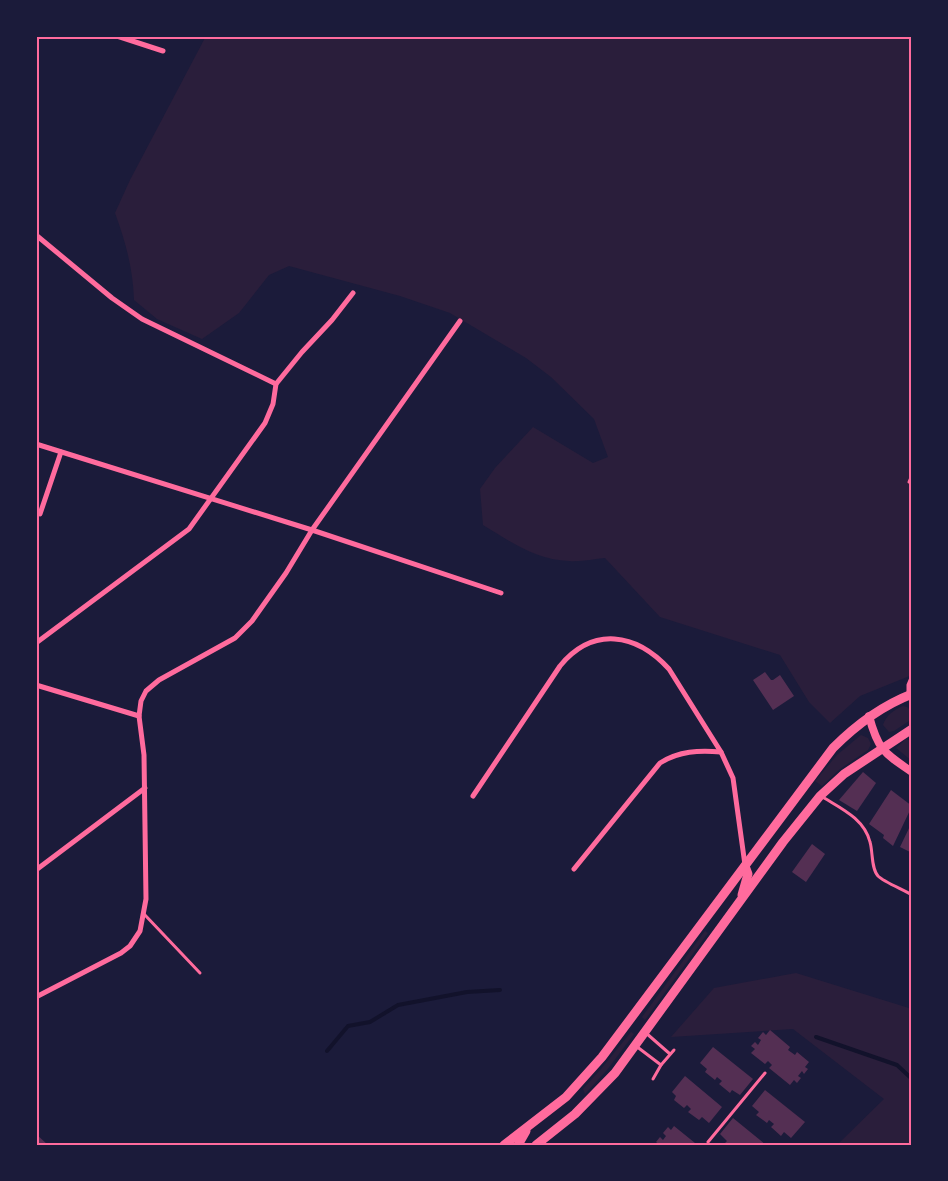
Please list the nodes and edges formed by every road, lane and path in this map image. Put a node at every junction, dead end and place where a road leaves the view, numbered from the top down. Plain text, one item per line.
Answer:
1 (117, 36) edge
2 (163, 51) dead end
3 (36, 235) edge
4 (353, 293) dead end
5 (460, 321) dead end
6 (276, 384) junction
7 (36, 444) edge
8 (61, 452) junction
9 (912, 475) edge
10 (909, 482) dead end
11 (211, 499) junction
12 (40, 514) dead end
13 (312, 530) junction
14 (501, 593) dead end
15 (36, 643) edge
16 (912, 678) edge
17 (36, 685) edge
18 (911, 696) edge
19 (139, 716) junction
20 (869, 716) junction
21 (912, 729) edge
22 (882, 750) junction
23 (721, 752) junction
24 (912, 772) edge
25 (145, 788) junction
26 (473, 796) dead end
27 (820, 796) junction
28 (790, 806) junction
29 (783, 842) junction
30 (745, 866) junction
31 (574, 868) dead end
32 (36, 870) edge
33 (912, 896) edge
34 (741, 900) junction
35 (144, 914) junction
36 (200, 973) dead end
37 (36, 997) edge
38 (645, 1032) junction
39 (636, 1046) junction
40 (674, 1050) dead end
41 (670, 1054) junction
42 (661, 1065) junction
43 (766, 1073) dead end
44 (653, 1079) dead end
45 (528, 1127) junction
46 (708, 1142) dead end
47 (504, 1145) edge
48 (518, 1145) edge
49 (536, 1145) edge

1 - 2 street
3 - 6 street
4 - 6 street
5 - 13 street
6 - 11 street
7 - 8 street
8 - 11 street
8 - 12 street
9 - 10 lane
11 - 13 street
11 - 15 street
13 - 14 street
13 - 19 street
16 - 18 street
17 - 19 street
18 - 20 main road
19 - 25 street
20 - 22 street
20 - 28 main road
21 - 22 main road
22 - 24 street
22 - 27 main road
23 - 26 street
23 - 30 street
23 - 31 street
25 - 32 street
25 - 35 street
27 - 29 main road
27 - 33 lane
28 - 29 main road
28 - 30 main road
29 - 34 main road
30 - 34 main road
30 - 45 main road
34 - 38 main road
35 - 36 lane
35 - 37 street
38 - 39 main road
38 - 41 lane
39 - 42 lane
39 - 49 main road
40 - 41 lane
41 - 42 lane
42 - 44 lane
43 - 46 lane
45 - 47 main road
45 - 48 main road

